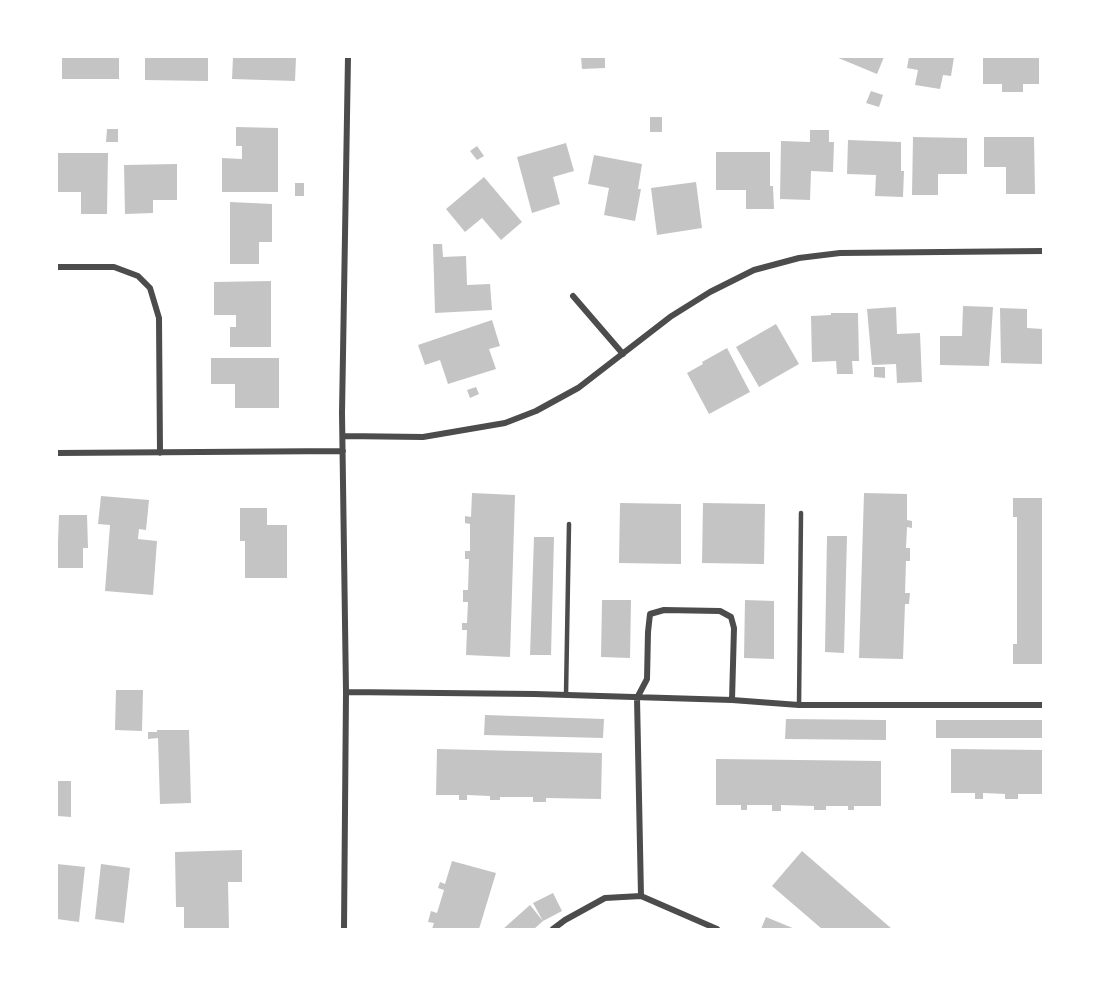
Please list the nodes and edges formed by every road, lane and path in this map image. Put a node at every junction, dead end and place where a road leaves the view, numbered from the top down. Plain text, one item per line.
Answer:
1 (348, 57) edge
2 (1043, 250) edge
3 (57, 267) edge
4 (573, 296) dead end
5 (623, 354) junction
6 (343, 436) junction
7 (343, 451) junction
8 (57, 453) edge
9 (160, 453) junction
10 (801, 513) dead end
11 (569, 524) dead end
12 (346, 692) junction
13 (566, 695) junction
14 (637, 698) junction
15 (732, 700) junction
16 (799, 705) junction
17 (1043, 705) edge
18 (640, 897) junction
19 (344, 929) edge
20 (553, 929) edge
21 (717, 929) edge

1 - 6 street
2 - 5 street
3 - 9 street
4 - 5 street
5 - 6 street
6 - 7 street
7 - 9 street
7 - 12 street
8 - 9 street
10 - 16 lane
11 - 13 lane
12 - 13 street
12 - 19 street
13 - 14 street
14 - 15 street
14 - 15 street
14 - 18 street
15 - 16 street
16 - 17 street
18 - 20 street
18 - 21 street

